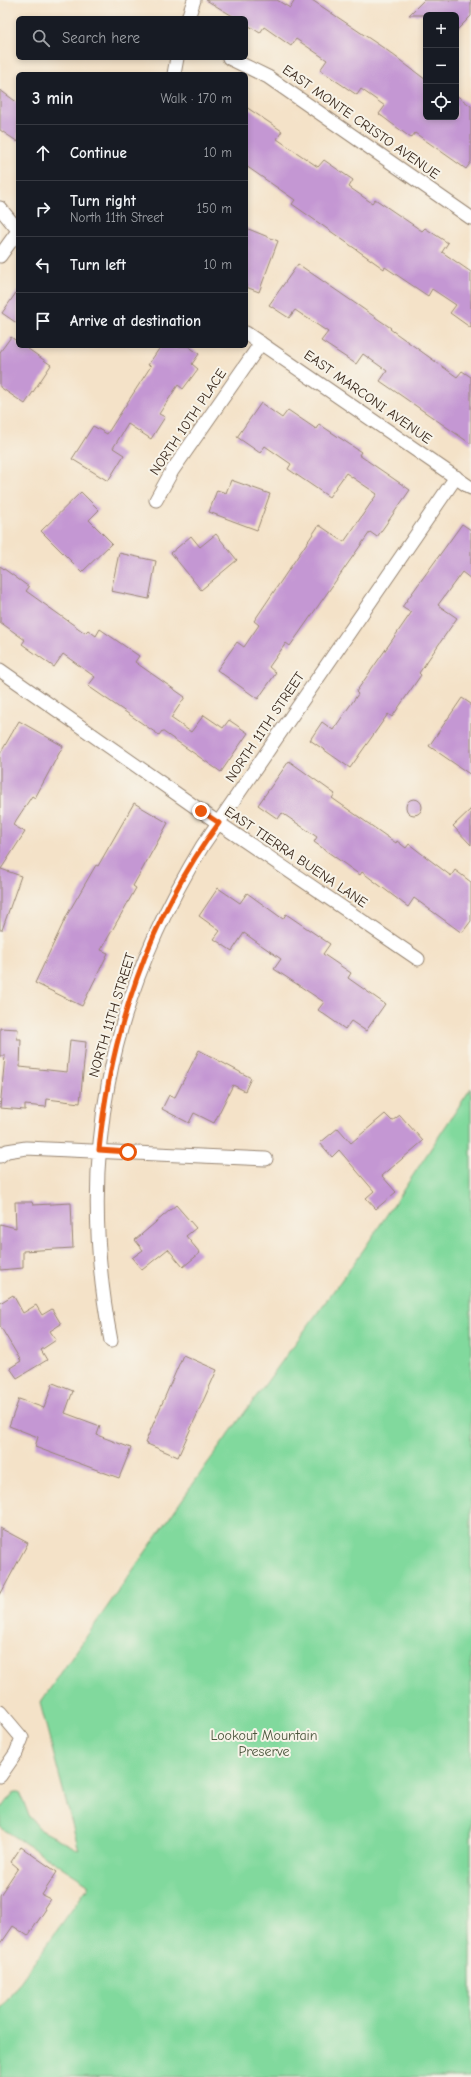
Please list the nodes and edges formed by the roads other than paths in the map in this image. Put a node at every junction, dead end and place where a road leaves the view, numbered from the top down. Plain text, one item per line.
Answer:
1 (194, 0) edge
2 (189, 16) edge
3 (177, 60) edge
4 (233, 60) edge
5 (174, 72) edge
6 (0, 208) edge
7 (471, 218) edge
8 (16, 228) edge
9 (16, 233) edge
10 (0, 256) edge
11 (248, 334) edge
12 (261, 343) junction
13 (456, 477) junction
14 (471, 488) edge
15 (156, 500) dead end
16 (2, 675) edge
17 (219, 823) junction
18 (418, 959) dead end
19 (99, 1150) junction
20 (0, 1156) edge
21 (266, 1159) dead end
22 (111, 1340) dead end
23 (0, 1712) edge
24 (0, 1776) edge

1 - 2 street
3 - 5 street
4 - 7 street, EAST MONTE CRISTO AVENUE
6 - 8 street
9 - 10 street
11 - 12 street, EAST MARCONI AVENUE
12 - 13 street, EAST MARCONI AVENUE
12 - 15 street, NORTH 10TH PLACE
13 - 14 street, EAST MARCONI AVENUE
13 - 17 street, NORTH 11TH STREET
16 - 17 street, EAST TIERRA BUENA LANE
17 - 18 street, EAST TIERRA BUENA LANE
17 - 19 street, NORTH 11TH STREET
19 - 20 street
19 - 21 street
19 - 22 street, NORTH 11TH STREET
23 - 24 street

